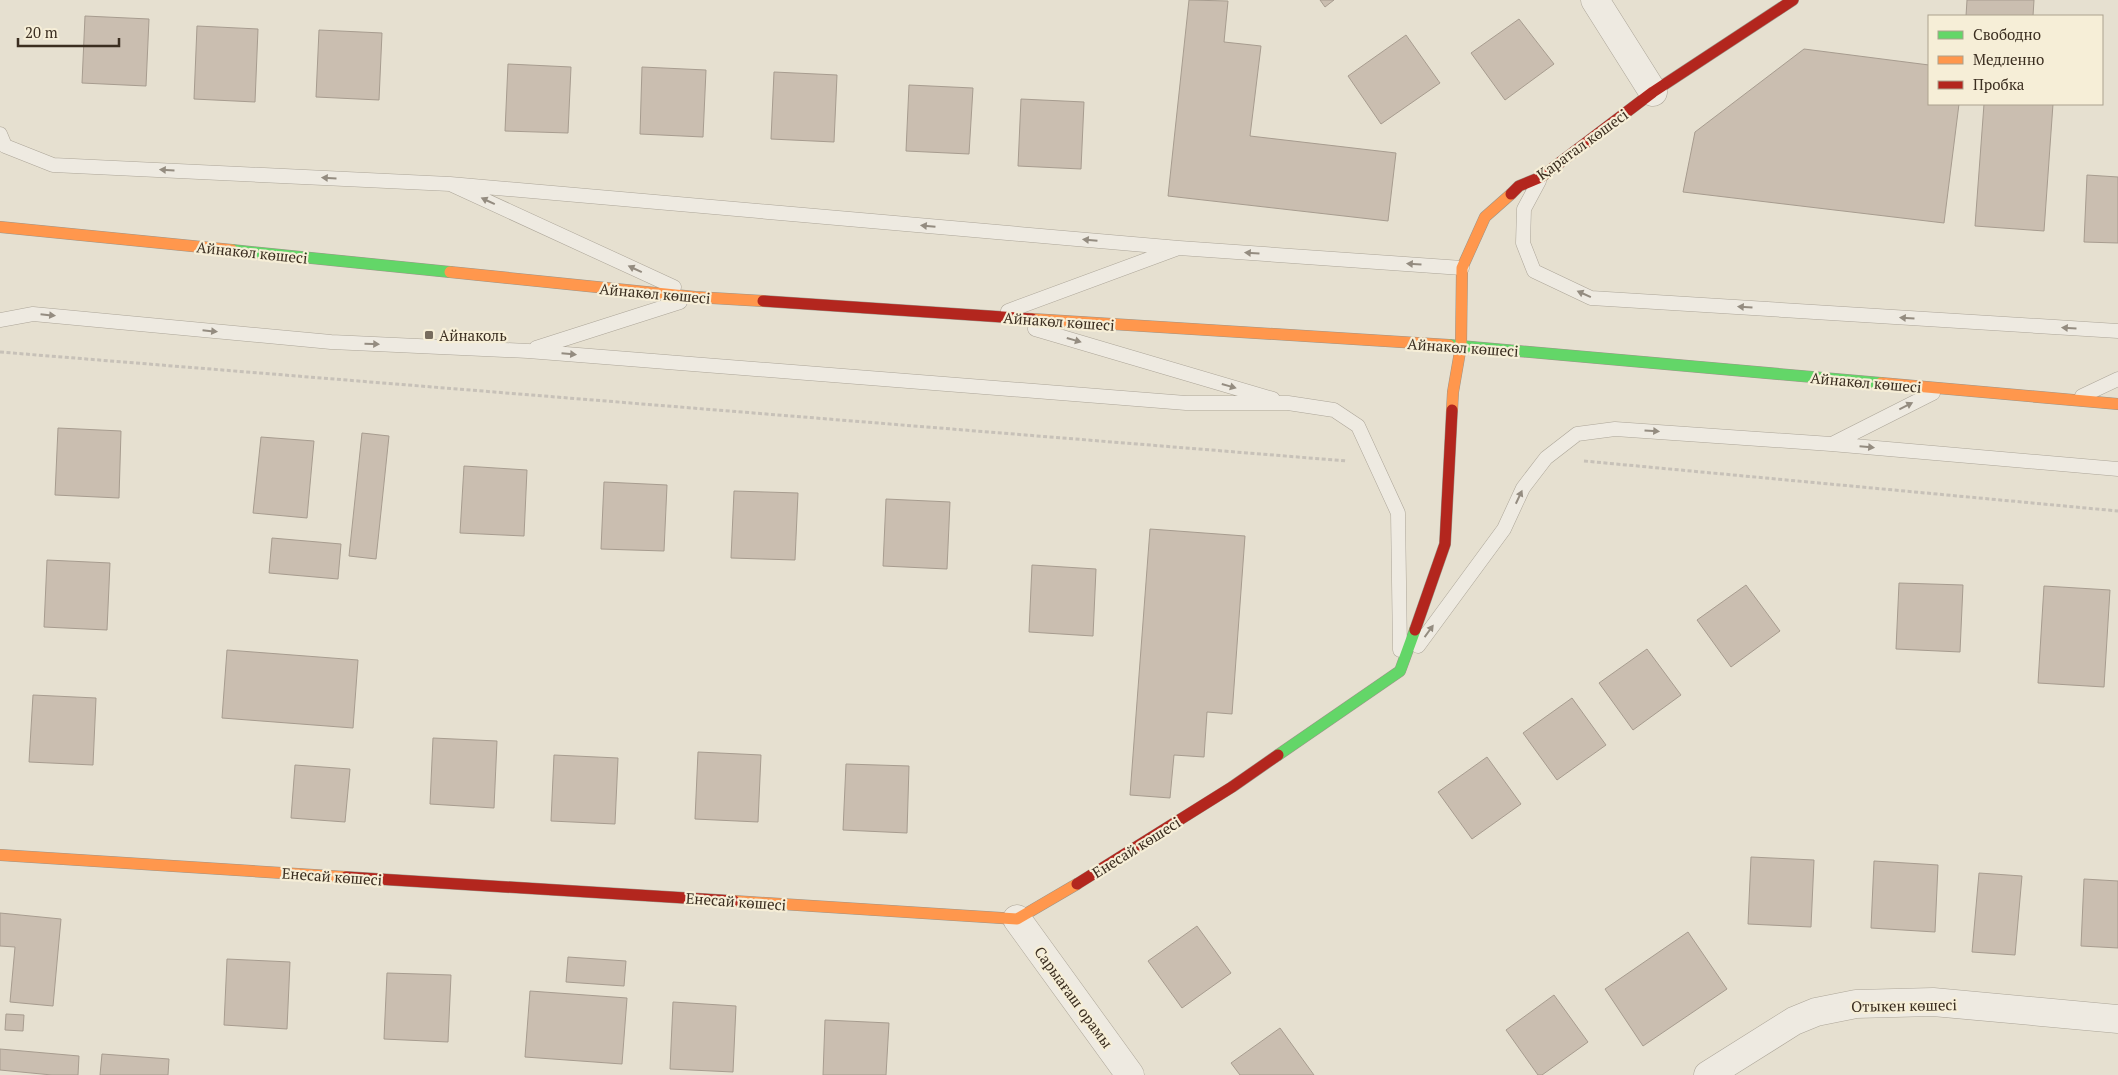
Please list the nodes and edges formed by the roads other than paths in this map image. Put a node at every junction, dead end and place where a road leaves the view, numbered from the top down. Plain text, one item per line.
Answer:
1 (1596, 0) edge
2 (1793, 0) edge
3 (1653, 92) junction
4 (0, 134) edge
5 (1541, 177) junction
6 (450, 184) junction
7 (0, 227) edge
8 (1179, 248) junction
9 (1462, 268) junction
10 (695, 297) junction
11 (993, 316) junction
12 (0, 320) edge
13 (2118, 331) edge
14 (1460, 346) junction
15 (528, 351) junction
16 (2118, 379) edge
17 (1941, 389) junction
18 (2073, 400) junction
19 (1288, 403) junction
20 (2118, 404) edge
21 (1831, 444) junction
22 (2118, 469) edge
23 (1400, 671) junction
24 (0, 855) edge
25 (1017, 919) junction
26 (2118, 1019) edge
27 (1130, 1075) edge
28 (1708, 1075) edge

1 - 3 street
2 - 3 street, Қаратал көшесі
3 - 5 street, Қаратал көшесі
6 -> 4 lane
5 - 9 street, Қаратал көшесі
13 -> 5 lane
8 -> 6 lane
10 -> 6 lane
7 - 10 street, Айнакөл көшесі
9 -> 8 lane
8 - 11 lane
9 - 14 street, Қаратал көшесі
10 - 11 street, Айнакөл көшесі
10 - 15 lane
11 - 14 street, Айнакөл көшесі
11 -> 19 lane
12 -> 15 lane
14 - 17 street, Айнакөл көшесі
14 - 23 street, Қаратал көшесі
15 -> 19 lane
16 - 18 lane
17 - 18 street, Айнакөл көшесі
21 -> 17 lane
18 - 20 street, Айнакөл көшесі
19 - 23 lane
21 -> 22 lane
23 -> 21 lane
23 - 25 street, Енесай көшесі
24 - 25 street, Енесай көшесі
25 - 27 street, Сарыағаш орамы
26 - 28 street, Отыкен көшесі

